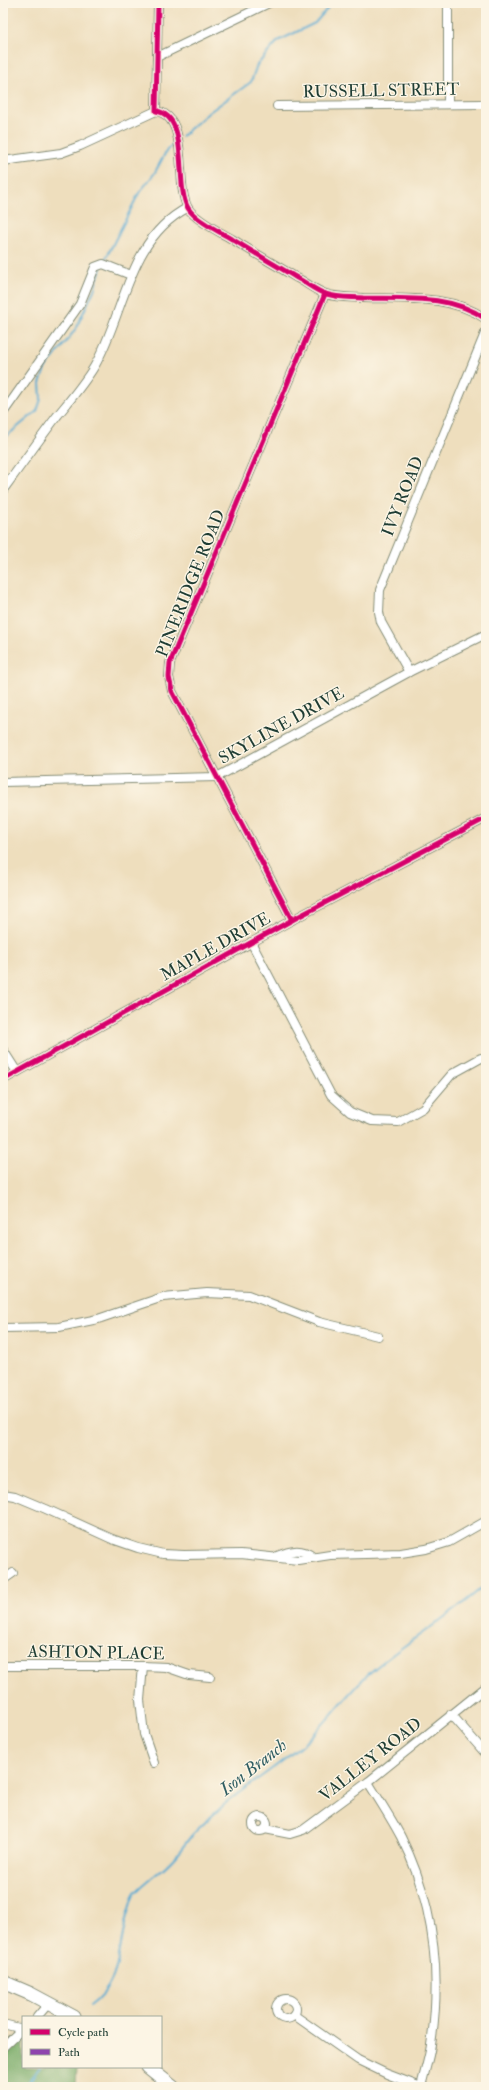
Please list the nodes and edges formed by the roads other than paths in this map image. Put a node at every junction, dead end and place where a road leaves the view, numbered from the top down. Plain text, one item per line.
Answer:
1 (158, 3) edge
2 (269, 3) edge
3 (448, 3) edge
4 (157, 57) junction
5 (448, 104) junction
6 (486, 104) edge
7 (277, 106) dead end
8 (156, 111) junction
9 (3, 161) edge
10 (187, 208) junction
11 (131, 275) junction
12 (326, 294) junction
13 (486, 319) edge
14 (486, 331) edge
15 (3, 413) edge
16 (3, 490) edge
17 (486, 634) edge
18 (409, 672) junction
19 (217, 777) junction
20 (3, 782) edge
21 (486, 818) edge
22 (292, 920) junction
23 (251, 942) junction
24 (3, 1050) edge
25 (486, 1058) edge
26 (17, 1072) junction
27 (3, 1080) edge
28 (3, 1328) edge
29 (378, 1336) dead end
30 (3, 1494) edge
31 (486, 1521) edge
32 (14, 1573) dead end
33 (3, 1580) edge
34 (3, 1666) edge
35 (143, 1666) junction
36 (210, 1677) dead end
37 (486, 1687) edge
38 (451, 1714) junction
39 (486, 1754) edge
40 (154, 1763) dead end
41 (368, 1782) junction
42 (265, 1829) dead end
43 (3, 1982) edge
44 (49, 2003) junction
45 (294, 2015) dead end
46 (38, 2016) edge
47 (72, 2016) edge
48 (3, 2024) edge
49 (22, 2028) edge
50 (22, 2029) edge
51 (3, 2047) edge
52 (149, 2068) edge
53 (173, 2087) edge
54 (421, 2087) edge

1 - 4 street
2 - 4 street
3 - 5 street
4 - 8 street
5 - 6 street, RUSSELL STREET
5 - 7 street, RUSSELL STREET
8 - 9 street
8 - 10 street
10 - 11 street
10 - 12 street
11 - 15 street
11 - 16 street
12 - 13 street
12 - 19 street, PINERIDGE ROAD
14 - 18 street, IVY ROAD
17 - 18 street, SKYLINE DRIVE
18 - 19 street, SKYLINE DRIVE
19 - 20 street, SKYLINE DRIVE
19 - 22 street, PINERIDGE ROAD
21 - 22 street, MAPLE DRIVE
22 - 23 street, MAPLE DRIVE
23 - 25 street
23 - 26 street, MAPLE DRIVE
24 - 26 street
26 - 27 street, MAPLE DRIVE
28 - 29 street
30 - 31 street
32 - 33 street
34 - 35 street, ASHTON PLACE
35 - 36 street, ASHTON PLACE
35 - 40 street
37 - 38 street, VALLEY ROAD
38 - 39 street
38 - 41 street, VALLEY ROAD
41 - 42 street, VALLEY ROAD
41 - 54 street
43 - 44 main road
44 - 46 street
44 - 47 main road
45 - 54 street
48 - 49 street
50 - 51 street
52 - 53 main road

